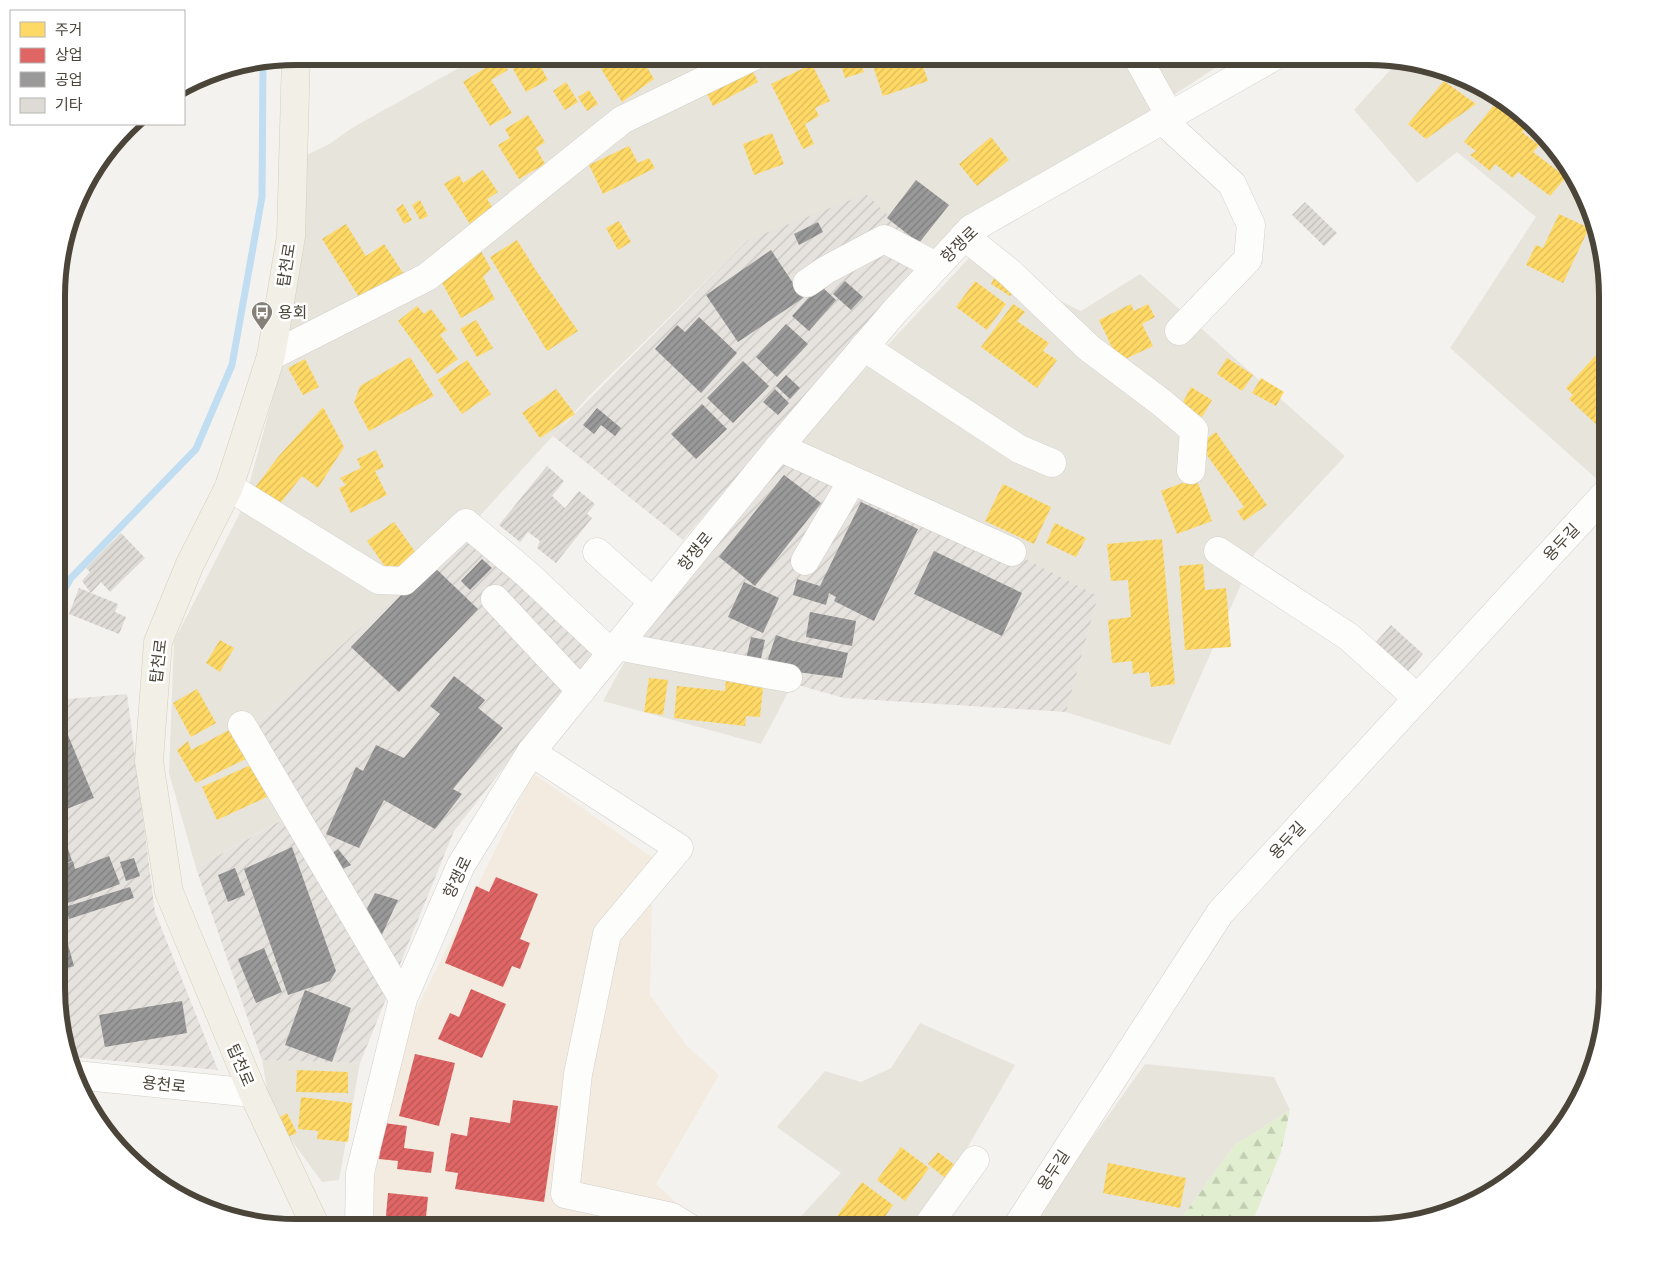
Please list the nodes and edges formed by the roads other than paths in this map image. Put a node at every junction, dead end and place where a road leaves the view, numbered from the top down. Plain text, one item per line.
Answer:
1 (296, 65) edge
2 (735, 65) edge
3 (1141, 65) edge
4 (1259, 65) edge
5 (1166, 118) junction
6 (964, 236) junction
7 (936, 266) junction
8 (807, 283) dead end
9 (1179, 331) dead end
10 (864, 347) junction
11 (271, 356) junction
12 (779, 447) junction
13 (1052, 463) dead end
14 (1191, 470) dead end
15 (852, 481) junction
16 (230, 487) junction
17 (1599, 503) edge
18 (1218, 551) dead end
19 (597, 552) dead end
20 (1012, 552) dead end
21 (805, 561) dead end
22 (495, 599) dead end
23 (653, 602) junction
24 (614, 650) junction
25 (788, 678) dead end
26 (581, 691) junction
27 (1417, 698) junction
28 (242, 726) dead end
29 (531, 752) junction
30 (403, 999) junction
31 (82, 1076) edge
32 (253, 1093) junction
33 (975, 1160) dead end
34 (312, 1219) edge
35 (359, 1219) edge
36 (675, 1219) edge
37 (932, 1219) edge
38 (1022, 1219) edge

1 - 11 main road, 탑천로
2 - 11 street
3 - 5 street
4 - 5 street, 항쟁로
5 - 6 street, 항쟁로
5 - 9 street
6 - 7 street, 항쟁로
6 - 14 street
7 - 8 street
7 - 10 street, 항쟁로
10 - 12 street, 항쟁로
10 - 13 street
11 - 16 main road, 탑천로
12 - 15 street
12 - 23 street, 항쟁로
15 - 20 street
15 - 21 street
16 - 24 street
16 - 32 main road, 탑천로
17 - 27 street, 용두길
18 - 27 street
19 - 23 street
22 - 26 street
23 - 24 street, 항쟁로
24 - 25 street
24 - 26 street, 항쟁로
26 - 29 street, 항쟁로
27 - 38 street, 용두길
28 - 30 street
29 - 30 street, 항쟁로
29 - 36 street
30 - 35 street, 항쟁로
31 - 32 street, 용천로
32 - 34 main road, 탑천로
33 - 37 street

